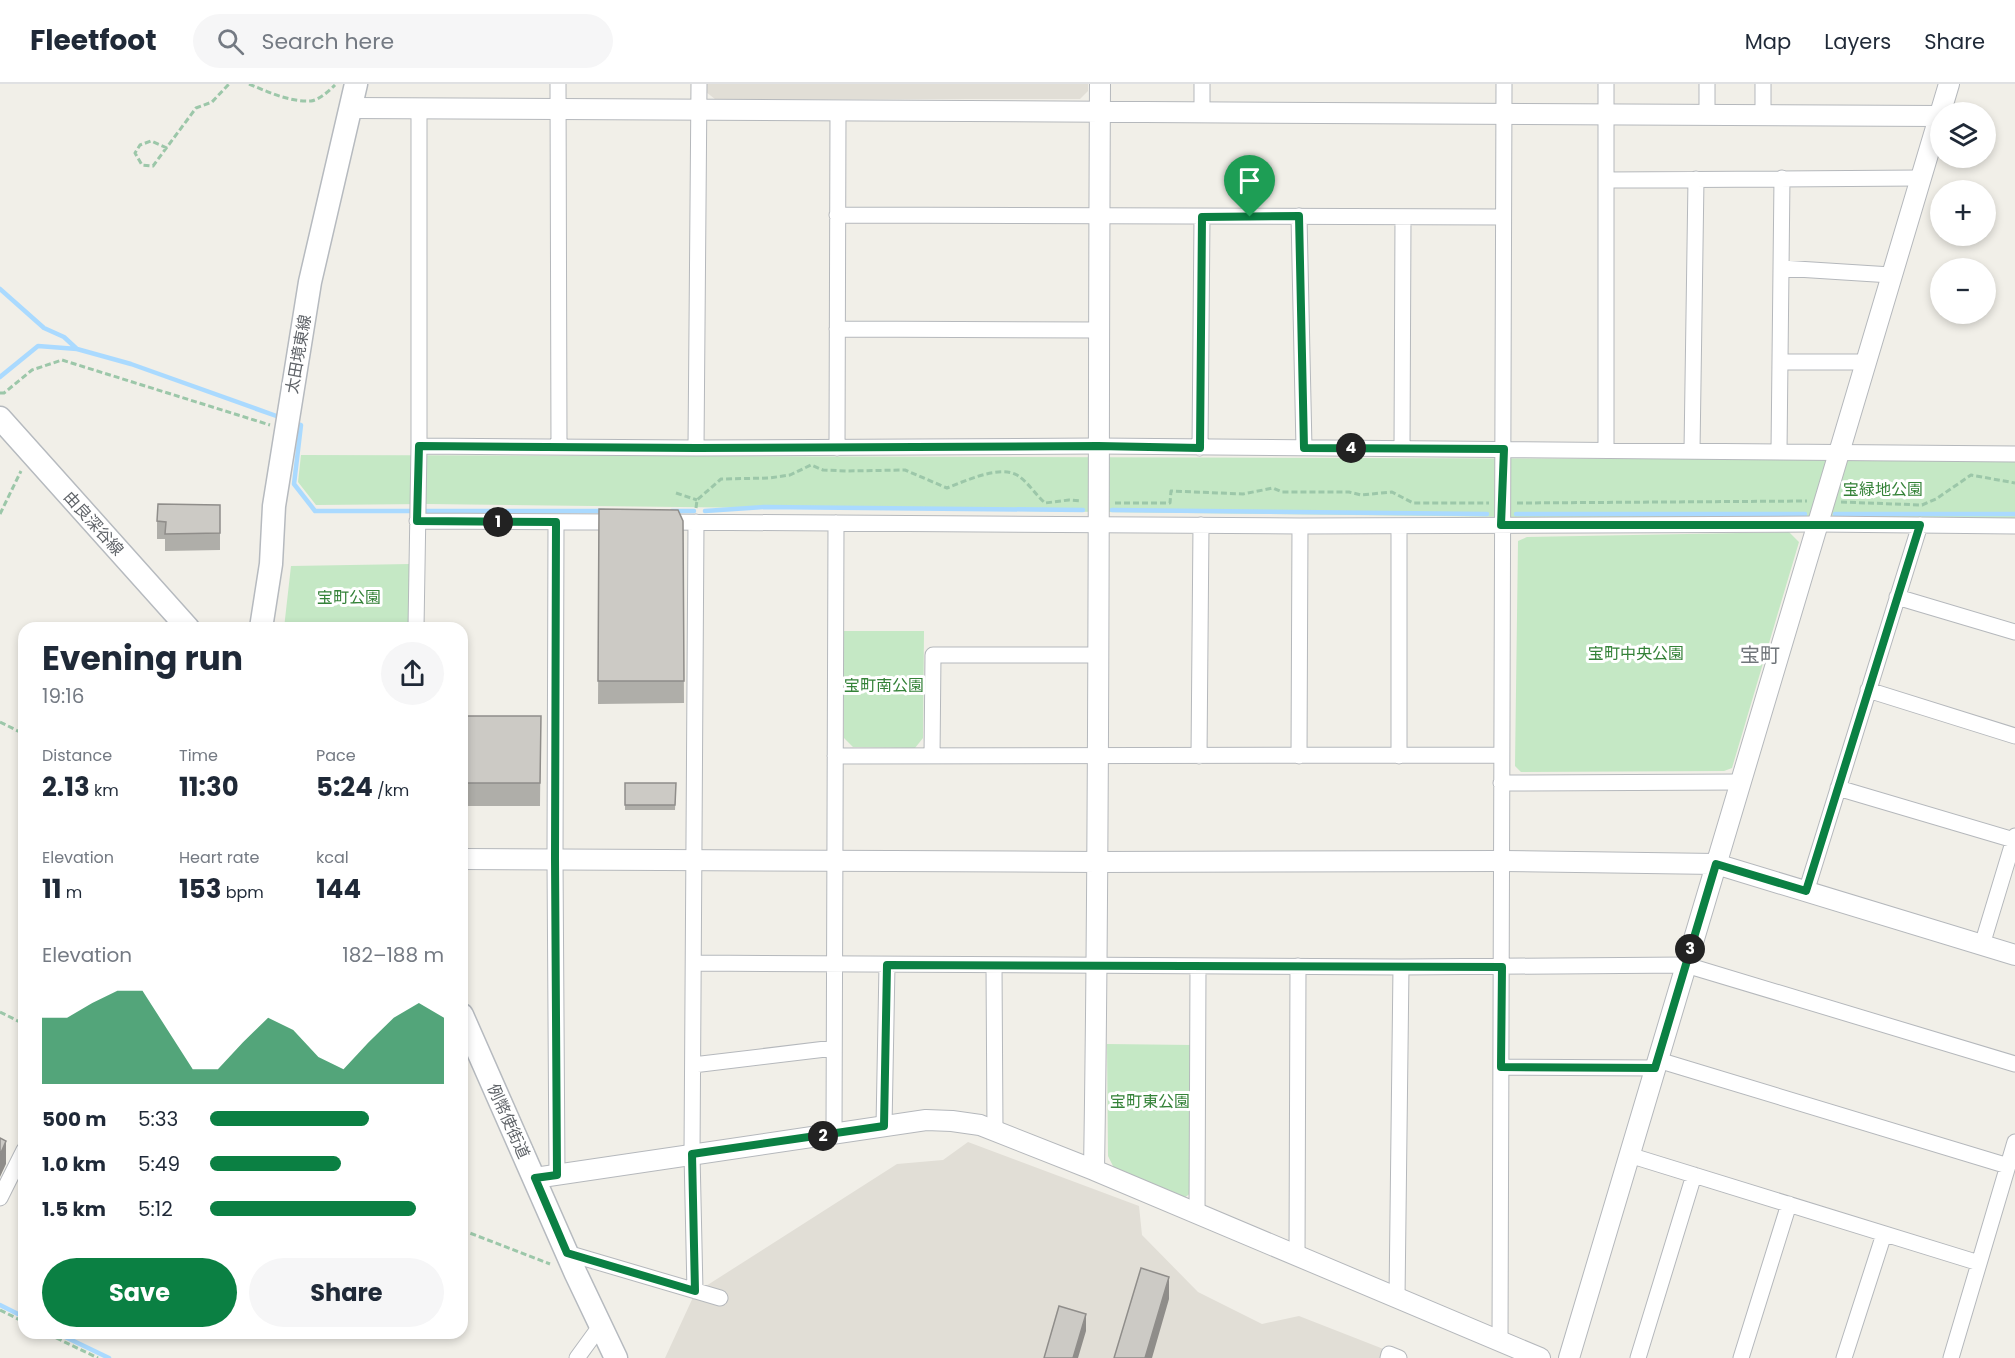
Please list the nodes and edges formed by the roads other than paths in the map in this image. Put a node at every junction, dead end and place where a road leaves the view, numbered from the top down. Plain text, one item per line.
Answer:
1 (356, 84) edge
2 (558, 84) edge
3 (699, 84) edge
4 (1100, 84) edge
5 (1202, 84) edge
6 (1504, 84) edge
7 (1606, 84) edge
8 (1707, 84) edge
9 (1763, 84) edge
10 (1948, 84) edge
11 (1942, 102) edge
12 (350, 108) junction
13 (419, 109) junction
14 (558, 109) junction
15 (699, 110) junction
16 (838, 110) junction
17 (1100, 112) junction
18 (1202, 112) junction
19 (1504, 114) junction
20 (1606, 114) junction
21 (1707, 115) junction
22 (1763, 115) junction
23 (1930, 116) edge
24 (1930, 144) edge
25 (1782, 178) junction
26 (1920, 178) junction
27 (1696, 179) junction
28 (1606, 180) junction
29 (837, 216) junction
30 (1099, 216) junction
31 (1299, 216) junction
32 (1202, 217) junction
33 (1403, 217) junction
34 (1503, 217) junction
35 (1781, 268) junction
36 (1891, 275) junction
37 (837, 328) junction
38 (1100, 330) junction
39 (1780, 362) junction
40 (1865, 362) junction
41 (0, 418) edge
42 (419, 446) junction
43 (1098, 446) junction
44 (559, 447) junction
45 (696, 448) junction
46 (837, 448) junction
47 (1200, 448) junction
48 (1304, 448) junction
49 (1402, 448) junction
50 (1504, 449) junction
51 (1606, 450) junction
52 (1692, 451) junction
53 (1779, 451) junction
54 (1838, 454) junction
55 (2015, 454) edge
56 (417, 521) junction
57 (556, 522) junction
58 (696, 522) junction
59 (836, 523) junction
60 (1817, 524) junction
61 (1097, 525) junction
62 (1201, 525) junction
63 (1501, 525) junction
64 (1920, 525) junction
65 (1300, 526) junction
66 (1399, 526) junction
67 (2015, 526) edge
68 (1897, 597) junction
69 (183, 622) edge
70 (262, 622) edge
71 (416, 622) edge
72 (2015, 632) edge
73 (1099, 655) junction
74 (1868, 690) junction
75 (2015, 736) edge
76 (1501, 755) junction
77 (835, 756) junction
78 (932, 756) junction
79 (1199, 756) junction
80 (1299, 756) junction
81 (1399, 756) junction
82 (1099, 757) junction
83 (1740, 782) junction
84 (1501, 783) junction
85 (1838, 788) junction
86 (2014, 838) edge
87 (468, 859) edge
88 (555, 859) junction
89 (694, 860) junction
90 (835, 861) junction
91 (1502, 861) junction
92 (1098, 862) junction
93 (1716, 864) junction
94 (1806, 891) junction
95 (1982, 945) junction
96 (2015, 955) edge
97 (694, 963) junction
98 (834, 965) junction
99 (887, 965) junction
100 (994, 965) junction
101 (1686, 965) junction
102 (1097, 966) junction
103 (1198, 966) junction
104 (1298, 966) junction
105 (1401, 967) junction
106 (1502, 967) junction
107 (468, 1028) edge
108 (834, 1048) junction
109 (1656, 1064) junction
110 (2015, 1064) edge
111 (693, 1065) junction
112 (1501, 1067) junction
113 (884, 1126) junction
114 (995, 1131) junction
115 (834, 1134) junction
116 (2015, 1142) edge
117 (692, 1154) junction
118 (1629, 1155) junction
119 (18, 1162) edge
120 (2008, 1166) junction
121 (1094, 1170) junction
122 (557, 1175) junction
123 (1694, 1175) junction
124 (535, 1178) junction
125 (0, 1198) edge
126 (1788, 1204) junction
127 (1197, 1214) junction
128 (1884, 1234) junction
129 (567, 1253) junction
130 (1297, 1256) junction
131 (1979, 1263) junction
132 (695, 1291) junction
133 (720, 1298) dead end
134 (1397, 1298) junction
135 (601, 1325) junction
136 (1500, 1342) junction
137 (577, 1358) edge
138 (616, 1358) edge
139 (1388, 1358) edge
140 (1399, 1358) edge
141 (1540, 1358) edge
142 (1569, 1358) edge
143 (1638, 1358) edge
144 (1741, 1358) edge
145 (1844, 1358) edge
146 (1951, 1358) edge

1 - 12 main road, 太田境東線
2 - 14 street
3 - 15 street
4 - 17 street
5 - 18 street
6 - 19 street
7 - 20 street
8 - 21 street
9 - 22 street
10 - 11 street
12 - 13 street
12 - 70 main road, 太田境東線
13 - 14 street
13 - 42 street
14 - 15 street
14 - 44 street
15 - 16 street
15 - 45 street
16 - 17 street
16 - 29 street
17 - 18 street
17 - 30 street
18 - 19 street
19 - 20 street
19 - 34 street
20 - 21 street
20 - 28 street
21 - 22 street
22 - 23 street
24 - 26 street
25 - 26 street
25 - 27 street
25 - 35 street
26 - 36 street
27 - 28 street
27 - 52 street
28 - 51 street
29 - 30 street
29 - 37 street
30 - 32 street
30 - 38 street
31 - 32 street
31 - 33 street
31 - 48 street
32 - 47 street
33 - 34 street
33 - 49 street
34 - 50 street
35 - 36 street
35 - 39 street
36 - 40 street
37 - 38 street
37 - 46 street
38 - 43 street
39 - 40 street
39 - 53 street
40 - 54 street
41 - 69 main road, 由良深谷線
42 - 44 street
42 - 56 street
43 - 46 street
43 - 47 street
43 - 61 street
44 - 45 street
45 - 46 street
47 - 48 street
48 - 49 street
49 - 50 street
50 - 51 street
50 - 63 street
51 - 52 street
52 - 53 street
53 - 54 street
54 - 55 street
54 - 60 street
56 - 57 street
56 - 71 street
57 - 58 street
57 - 88 street
58 - 59 street
58 - 89 street
59 - 61 street
59 - 77 street
60 - 63 street
60 - 64 street
60 - 83 street
61 - 62 street
61 - 73 street
62 - 65 street
62 - 79 street
63 - 66 street
63 - 76 street
64 - 67 street
64 - 68 street
65 - 66 street
65 - 80 street
66 - 81 street
68 - 72 street
68 - 74 street
73 - 78 street
73 - 82 street
74 - 75 street
74 - 85 street
76 - 81 street
76 - 84 street
77 - 78 street
77 - 90 street
78 - 82 street
79 - 80 street
79 - 82 street
80 - 81 street
82 - 92 street
83 - 84 street
83 - 93 street
84 - 91 street
85 - 86 street
85 - 94 street
86 - 95 street
87 - 88 street
88 - 89 street
88 - 122 street
89 - 90 street
89 - 97 street
90 - 92 street
90 - 98 street
91 - 92 street
91 - 93 street
91 - 106 street
92 - 102 street
93 - 94 street
93 - 101 street
94 - 95 street
95 - 96 street
97 - 98 street
97 - 111 street
98 - 99 street
98 - 108 street
99 - 100 street
99 - 113 street
100 - 102 street
100 - 114 street
101 - 106 street
101 - 109 street
101 - 110 street
102 - 103 street
102 - 121 street
103 - 104 street
103 - 127 street
104 - 105 street
104 - 130 street
105 - 106 street
105 - 134 street
106 - 112 street
107 - 124 main road, 例幣使街道
108 - 111 street
108 - 115 street
109 - 112 street
109 - 118 street
109 - 120 street
111 - 117 street
112 - 136 street
113 - 114 street
113 - 115 street
114 - 121 street
115 - 117 street
116 - 120 street
117 - 122 street
117 - 132 street
118 - 123 street
118 - 142 street
119 - 125 street
120 - 131 street
121 - 127 street
122 - 124 street
123 - 126 street
123 - 143 street
124 - 129 main road, 例幣使街道
126 - 128 street
126 - 144 street
127 - 130 street
128 - 131 street
128 - 145 street
129 - 132 street
129 - 135 main road, 例幣使街道
130 - 134 street
131 - 146 street
132 - 133 street
134 - 136 street
135 - 137 street
135 - 138 main road, 例幣使街道
136 - 141 street
139 - 140 street

